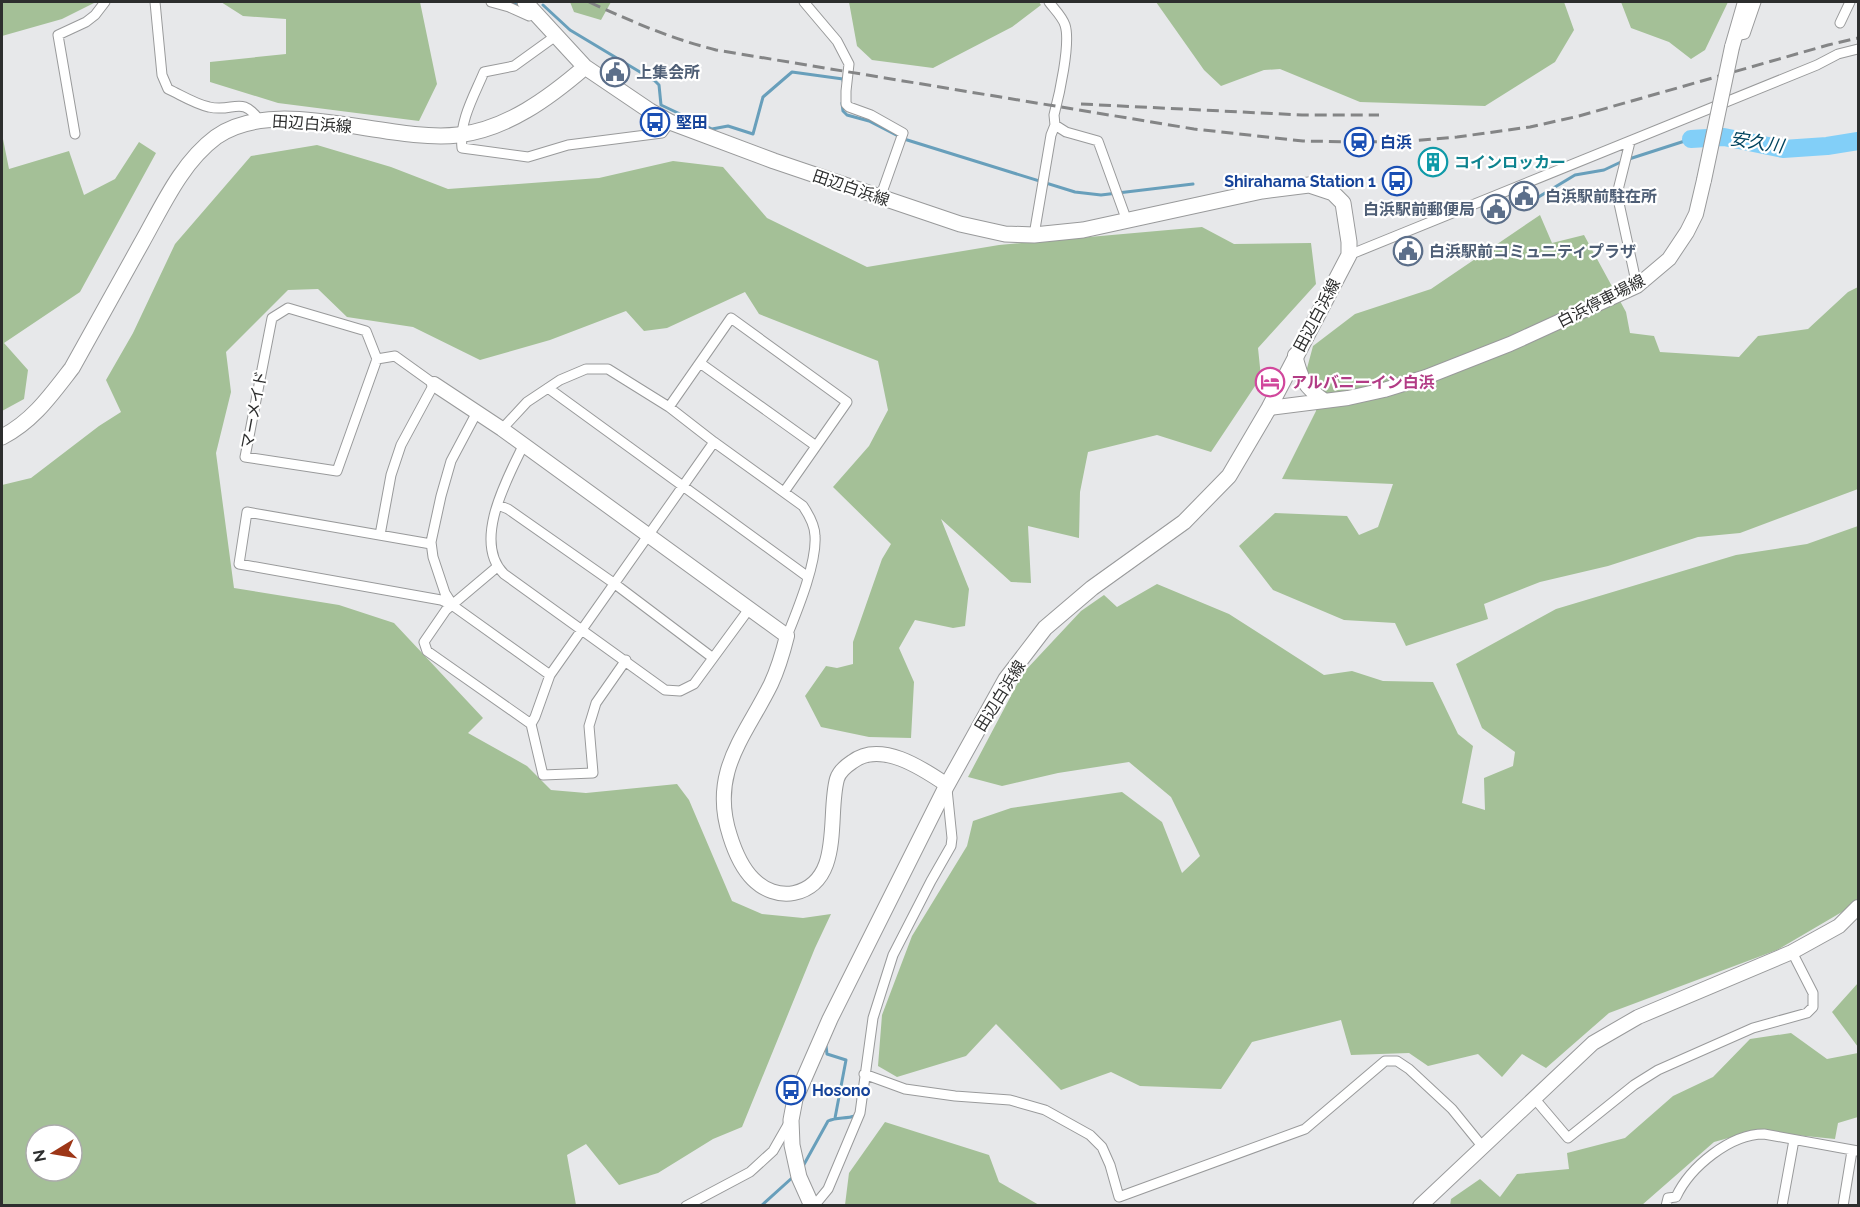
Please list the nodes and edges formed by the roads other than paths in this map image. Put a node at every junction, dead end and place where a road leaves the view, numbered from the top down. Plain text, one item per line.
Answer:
1 (105, 2) edge
2 (155, 2) edge
3 (491, 2) edge
4 (525, 2) edge
5 (804, 2) edge
6 (1049, 2) edge
7 (1745, 2) edge
8 (1756, 2) edge
9 (1850, 2) edge
10 (536, 13) junction
11 (1840, 23) dead end
12 (556, 35) junction
13 (1734, 41) junction
14 (1858, 49) edge
15 (585, 67) junction
16 (260, 121) junction
17 (670, 122) junction
18 (1055, 125) junction
19 (75, 135) dead end
20 (460, 135) junction
21 (1630, 142) junction
22 (880, 198) junction
23 (1127, 221) junction
24 (1034, 235) junction
25 (1348, 255) junction
26 (1637, 286) junction
27 (1295, 355) junction
28 (377, 359) junction
29 (700, 363) junction
30 (434, 384) junction
31 (548, 388) junction
32 (1325, 400) junction
33 (669, 407) junction
34 (1269, 408) junction
35 (477, 412) junction
36 (502, 429) junction
37 (2, 437) edge
38 (714, 442) junction
39 (523, 446) junction
40 (816, 446) junction
41 (683, 486) junction
42 (784, 492) junction
43 (498, 505) junction
44 (380, 536) junction
45 (649, 536) junction
46 (431, 544) junction
47 (497, 567) junction
48 (808, 577) junction
49 (615, 584) junction
50 (452, 605) junction
51 (749, 609) junction
52 (582, 629) junction
53 (787, 636) junction
54 (713, 658) junction
55 (626, 660) junction
56 (550, 675) junction
57 (531, 724) junction
58 (947, 785) junction
59 (1858, 907) edge
60 (1792, 952) junction
61 (864, 1074) junction
62 (1534, 1098) junction
63 (791, 1120) junction
64 (1794, 1140) junction
65 (1482, 1146) junction
66 (1855, 1151) edge
67 (1676, 1197) junction
68 (686, 1206) edge
69 (813, 1206) edge
70 (1420, 1206) edge
71 (1666, 1206) edge
72 (1682, 1206) edge
73 (1782, 1206) edge
74 (1843, 1206) edge

1 - 19 street
2 - 16 street
3 - 10 street
4 - 10 main road, 田辺白浜線
5 - 22 street
6 - 18 street
7 - 13 street, 白浜停車場線
8 - 13 street
9 - 11 street
10 - 12 main road, 田辺白浜線
12 - 15 main road, 田辺白浜線
12 - 20 street
13 - 26 street, 白浜停車場線, bridge
14 - 21 street
15 - 17 main road, 田辺白浜線
15 - 20 main road, 田辺白浜線
16 - 20 main road, 田辺白浜線
16 - 37 main road, 田辺白浜線
17 - 20 street
17 - 22 main road, 田辺白浜線
18 - 23 street
18 - 24 street
21 - 25 street
21 - 26 street
22 - 24 main road, 田辺白浜線
23 - 24 main road, 田辺白浜線
23 - 25 main road, 田辺白浜線
25 - 27 main road, 田辺白浜線
26 - 32 street, 白浜停車場線
27 - 32 street
27 - 34 main road, 田辺白浜線
28 - 28 street, マーメイド
28 - 30 street
29 - 33 street
29 - 40 street
29 - 40 street
30 - 35 street
30 - 44 street
31 - 33 street
31 - 36 street
31 - 41 street
32 - 34 street, 白浜停車場線
33 - 38 street
34 - 58 main road, 田辺白浜線
35 - 36 street
35 - 46 street
36 - 39 street
38 - 41 street
38 - 42 street
39 - 43 street
39 - 45 street
40 - 42 street
41 - 45 street
41 - 48 street
42 - 48 street
43 - 47 street
43 - 49 street
44 - 46 street
44 - 50 street
45 - 49 street
45 - 51 street
46 - 50 street
47 - 50 street
47 - 52 street
48 - 53 street
49 - 52 street
49 - 54 street
50 - 56 street
50 - 57 street
51 - 53 street
51 - 54 street
52 - 55 street
52 - 56 street
53 - 58 street
54 - 55 street
55 - 57 street
56 - 57 street
58 - 61 street
58 - 63 main road, 田辺白浜線
59 - 60 street
60 - 62 street
60 - 62 street
61 - 65 street
61 - 69 street
62 - 65 street
63 - 68 street
63 - 69 main road, 田辺白浜線
64 - 66 street
64 - 67 street
64 - 73 street
65 - 70 street
66 - 74 street
67 - 71 street
67 - 72 street

